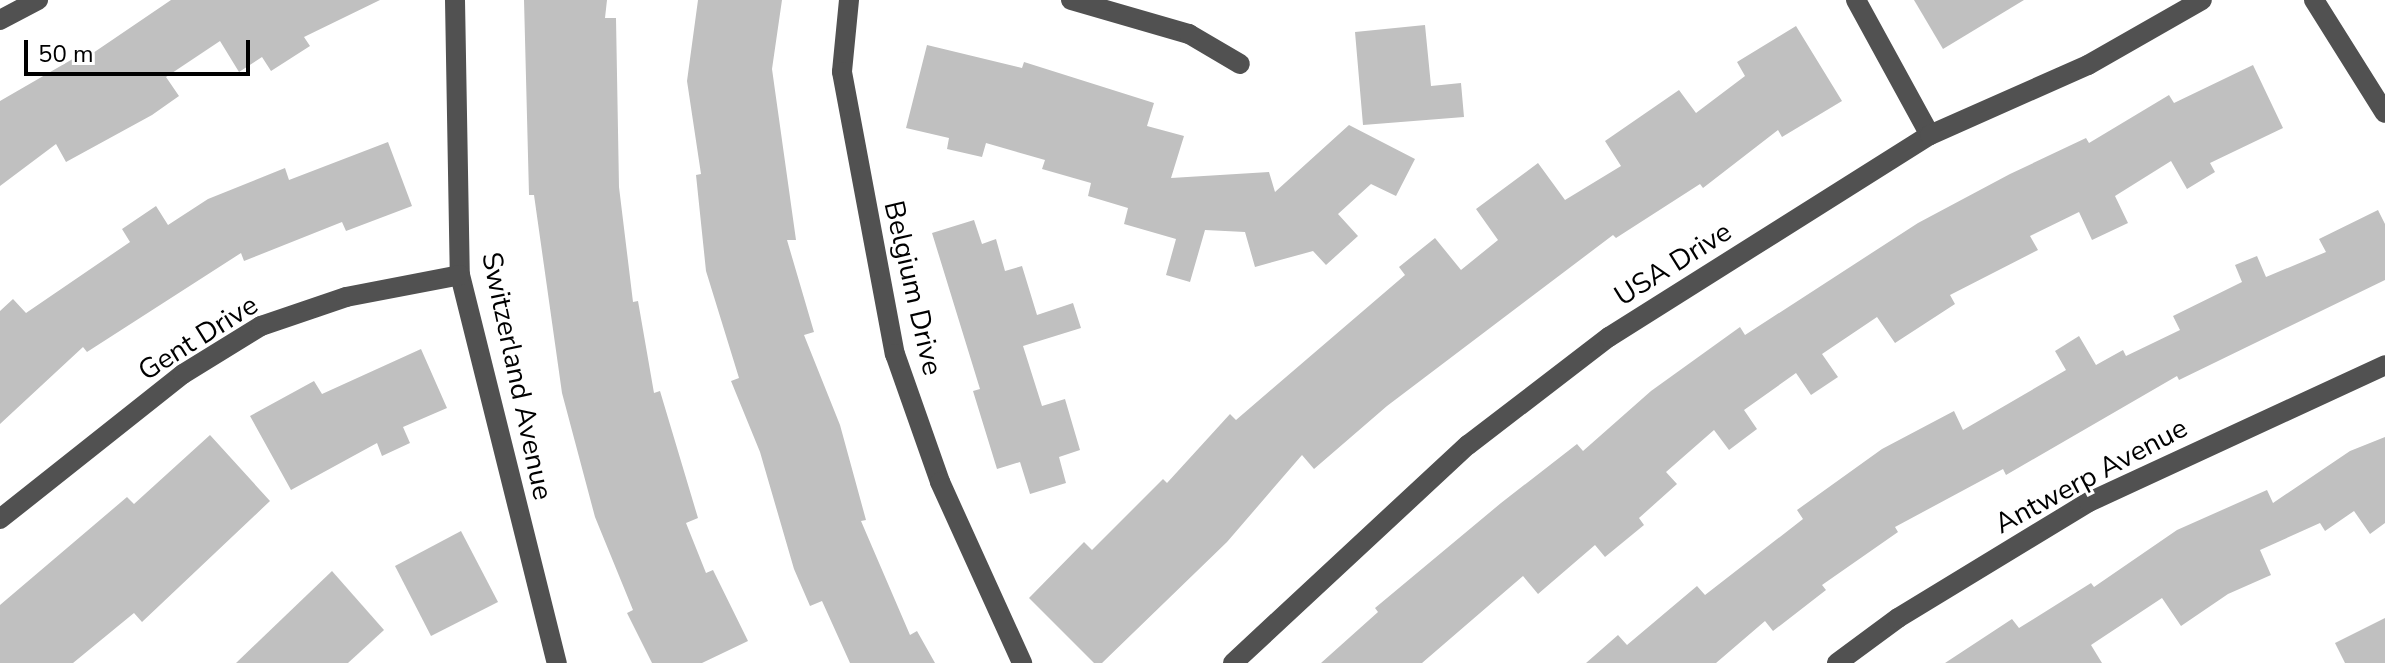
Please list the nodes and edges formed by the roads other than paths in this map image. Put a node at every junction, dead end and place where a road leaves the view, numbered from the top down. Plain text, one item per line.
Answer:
1 (38, 0) edge
2 (455, 0) edge
3 (849, 0) edge
4 (1071, 0) edge
5 (1856, 0) edge
6 (2202, 0) edge
7 (2314, 0) edge
8 (0, 20) edge
9 (1240, 64) dead end
10 (2385, 113) edge
11 (1930, 135) junction
12 (460, 275) junction
13 (2385, 365) edge
14 (0, 519) edge
15 (557, 663) edge
16 (1022, 663) edge
17 (1233, 663) edge
18 (1837, 663) edge

1 - 8 street
2 - 12 street, Switzerland Avenue
3 - 16 street, Belgium Drive
4 - 9 street
5 - 11 street
6 - 11 street, USA Drive
7 - 10 street
11 - 17 street, USA Drive
12 - 14 street, Gent Drive
12 - 15 street, Switzerland Avenue
13 - 18 street, Antwerp Avenue

